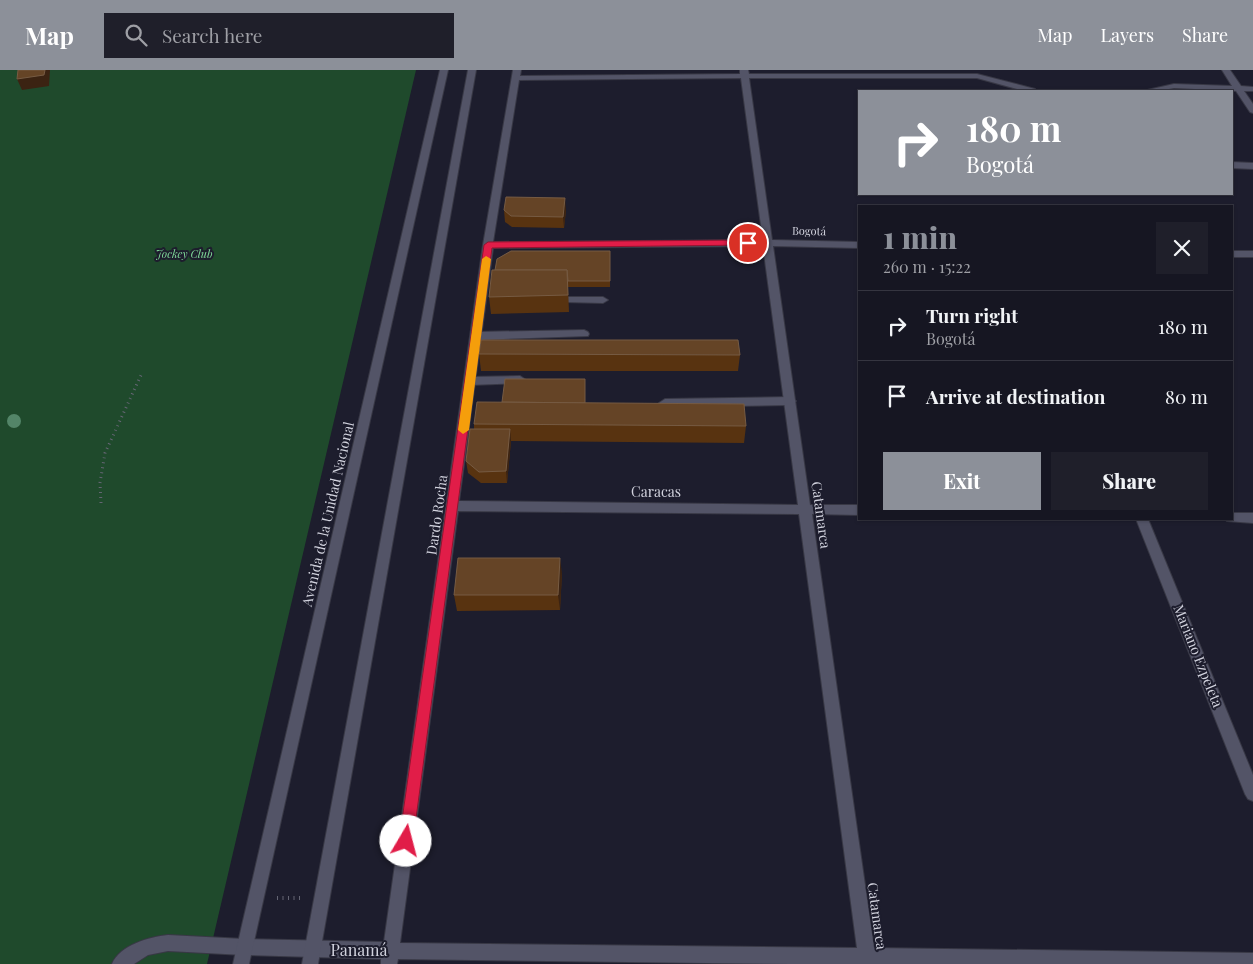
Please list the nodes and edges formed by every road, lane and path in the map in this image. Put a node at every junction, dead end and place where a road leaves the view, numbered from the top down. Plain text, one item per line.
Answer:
1 (444, 70) edge
2 (472, 70) edge
3 (1226, 70) edge
4 (744, 73) edge
5 (517, 74) edge
6 (1238, 88) junction
7 (1253, 89) edge
8 (1029, 90) edge
9 (1152, 90) edge
10 (1253, 110) edge
11 (1233, 165) edge
12 (1253, 166) edge
13 (768, 243) junction
14 (488, 245) junction
15 (858, 245) edge
16 (1233, 254) edge
17 (1253, 254) edge
18 (568, 300) edge
19 (603, 300) dead end
20 (584, 334) dead end
21 (476, 336) junction
22 (142, 373) dead end
23 (529, 380) edge
24 (470, 381) junction
25 (790, 400) junction
26 (665, 403) edge
27 (101, 503) dead end
28 (453, 506) junction
29 (805, 508) junction
30 (858, 510) edge
31 (1233, 518) edge
32 (1253, 518) edge
33 (1142, 520) edge
34 (1253, 794) edge
35 (257, 897) junction
36 (322, 899) junction
37 (244, 947) junction
38 (311, 957) edge
39 (390, 957) edge
40 (868, 960) edge
41 (1253, 960) edge
42 (120, 964) edge
43 (241, 964) edge

1 - 35 street, Avenida de la Unidad Nacional
2 - 36 street
3 - 6 street
4 - 5 street
4 - 8 street
4 - 13 street, Catamarca
5 - 14 street, Dardo Rocha
6 - 7 street
6 - 9 street
6 - 10 street
11 - 12 street
13 - 14 street, Bogotá
13 - 15 street, Bogotá
13 - 25 street, Catamarca
14 - 21 street, Dardo Rocha
16 - 17 street
18 - 19 street
20 - 21 street
21 - 24 street, Dardo Rocha
22 - 27 path
23 - 24 street
24 - 28 street, Dardo Rocha
25 - 26 street
25 - 29 street, Catamarca
28 - 29 street, Caracas
28 - 39 street, Dardo Rocha
29 - 30 street, Caracas
29 - 40 street, Catamarca
31 - 32 street
33 - 34 street, Mariano Ezpeleta
35 - 36 path
35 - 37 street, Avenida de la Unidad Nacional
36 - 38 street
37 - 38 street, Panamá
37 - 42 street, Panamá
37 - 43 street, Avenida de la Unidad Nacional
38 - 39 street, Panamá
39 - 40 street, Panamá
40 - 41 street, Panamá

